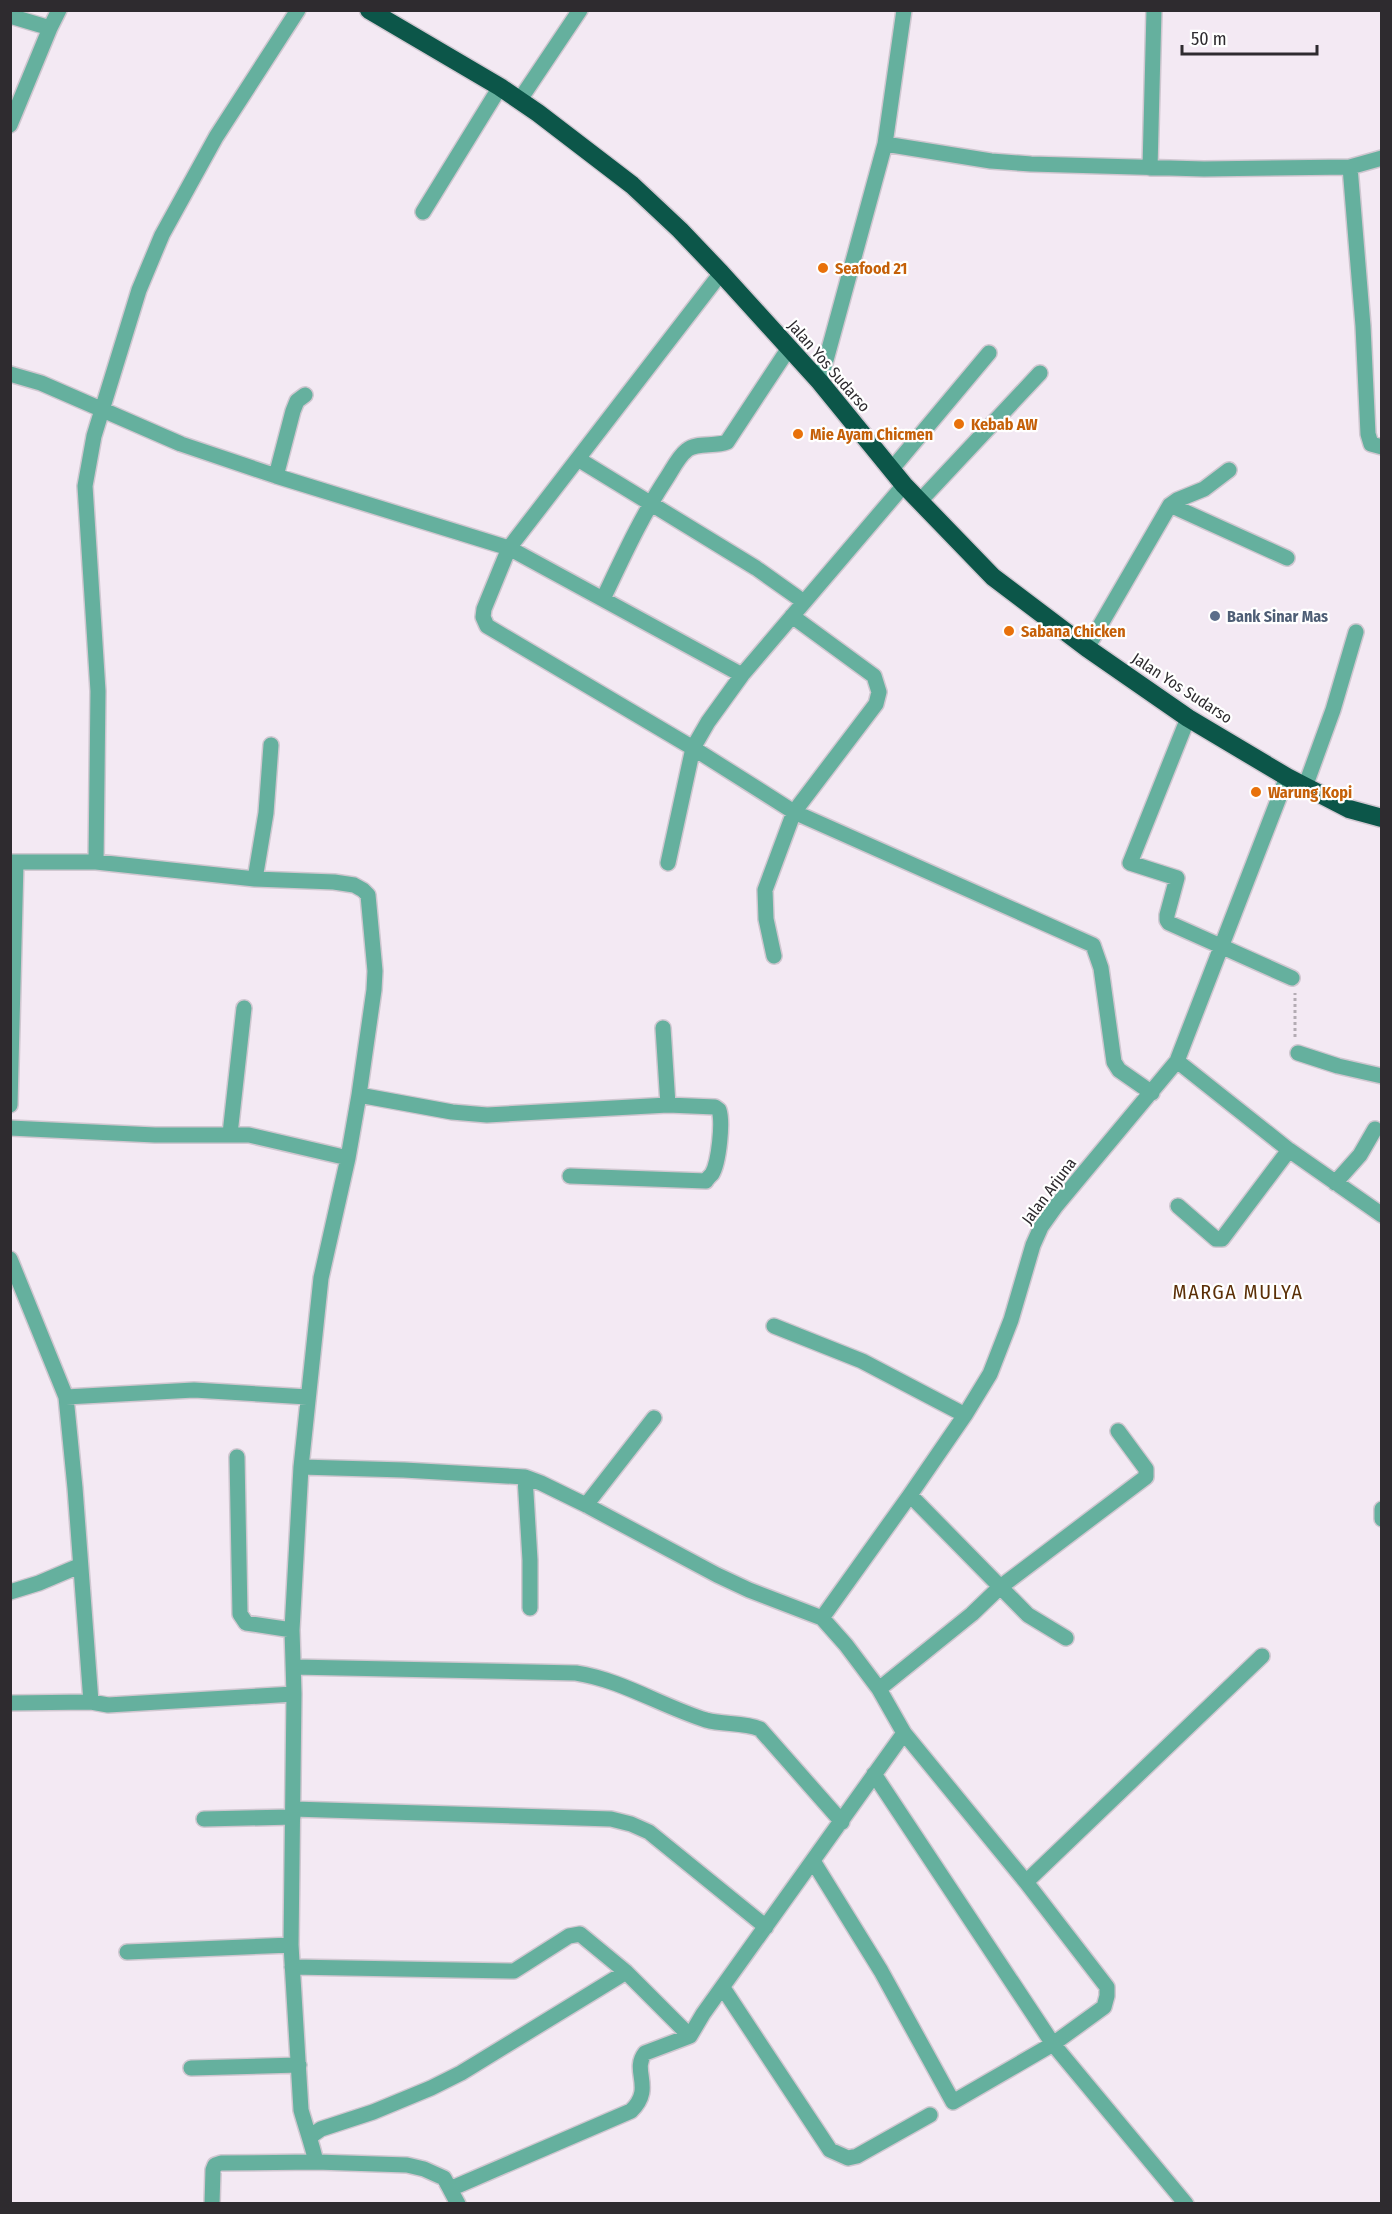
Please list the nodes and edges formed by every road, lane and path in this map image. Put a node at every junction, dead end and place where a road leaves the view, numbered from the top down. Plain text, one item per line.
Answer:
1 (59, 10) edge
2 (298, 10) edge
3 (369, 10) edge
4 (580, 10) edge
5 (904, 10) edge
6 (1154, 10) edge
7 (10, 16) edge
8 (50, 28) junction
9 (500, 87) junction
10 (519, 100) junction
11 (11, 121) edge
12 (885, 144) junction
13 (1382, 158) edge
14 (1350, 167) junction
15 (1150, 168) junction
16 (423, 212) dead end
17 (722, 273) junction
18 (789, 348) junction
19 (989, 353) dead end
20 (1040, 373) dead end
21 (10, 374) edge
22 (820, 382) junction
23 (305, 395) dead end
24 (103, 410) junction
25 (1382, 447) edge
26 (578, 459) junction
27 (891, 470) junction
28 (1229, 470) dead end
29 (276, 476) junction
30 (904, 485) junction
31 (920, 501) junction
32 (650, 503) junction
33 (1170, 505) junction
34 (509, 548) junction
35 (1287, 558) dead end
36 (603, 599) junction
37 (804, 602) junction
38 (792, 616) junction
39 (1356, 632) dead end
40 (1087, 648) junction
41 (742, 675) junction
42 (1188, 718) junction
43 (271, 745) dead end
44 (693, 748) junction
45 (1287, 777) junction
46 (1305, 787) junction
47 (794, 812) junction
48 (1382, 818) edge
49 (13, 862) edge
50 (96, 862) junction
51 (668, 863) dead end
52 (255, 879) junction
53 (1221, 947) junction
54 (774, 956) dead end
55 (1292, 978) joint
56 (244, 1008) dead end
57 (663, 1028) dead end
58 (1298, 1053) joint
59 (11, 1055) edge
60 (1177, 1061) junction
61 (1382, 1076) edge
62 (1152, 1093) junction
63 (359, 1095) junction
64 (10, 1105) edge
65 (668, 1105) junction
66 (10, 1128) edge
67 (1375, 1129) dead end
68 (230, 1134) junction
69 (1289, 1150) junction
70 (348, 1158) junction
71 (570, 1176) dead end
72 (1335, 1183) junction
73 (1178, 1206) dead end
74 (1382, 1215) edge
75 (10, 1258) edge
76 (14, 1275) edge
77 (774, 1326) dead end
78 (66, 1397) junction
79 (307, 1397) junction
80 (965, 1415) junction
81 (654, 1418) dead end
82 (1118, 1431) dead end
83 (237, 1457) dead end
84 (301, 1467) junction
85 (525, 1477) junction
86 (910, 1495) junction
87 (586, 1505) junction
88 (1382, 1509) edge
89 (1382, 1519) edge
90 (80, 1566) junction
91 (999, 1588) junction
92 (10, 1592) edge
93 (530, 1608) dead end
94 (822, 1618) junction
95 (292, 1630) junction
96 (1066, 1638) dead end
97 (1262, 1656) dead end
98 (294, 1667) junction
99 (879, 1689) junction
100 (294, 1694) junction
101 (91, 1702) junction
102 (10, 1703) edge
103 (904, 1733) junction
104 (874, 1774) junction
105 (293, 1813) junction
106 (204, 1819) dead end
107 (842, 1822) junction
108 (813, 1861) junction
109 (1026, 1882) junction
110 (765, 1927) junction
111 (291, 1945) junction
112 (127, 1952) dead end
113 (292, 1967) junction
114 (627, 1972) junction
115 (723, 1988) junction
116 (690, 2036) junction
117 (1053, 2044) junction
118 (299, 2065) junction
119 (191, 2068) dead end
120 (930, 2115) dead end
121 (311, 2136) junction
122 (316, 2162) junction
123 (450, 2189) junction
124 (212, 2204) edge
125 (458, 2204) edge
126 (1186, 2204) edge

1 - 8 street
2 - 24 street
3 - 9 highway, Jalan Yos Sudarso
4 - 10 street
5 - 12 street
6 - 15 street
7 - 8 street
8 - 11 street
9 - 10 highway, Jalan Yos Sudarso
9 - 16 street
10 - 17 highway, Jalan Yos Sudarso
12 - 15 street
12 - 22 street
13 - 14 street
14 - 15 street
14 - 25 street
17 - 18 highway, Jalan Yos Sudarso
17 - 26 street
18 - 22 highway, Jalan Yos Sudarso
18 - 32 street
19 - 27 street
20 - 31 street
21 - 24 street
22 - 27 highway, Jalan Yos Sudarso
23 - 29 street
24 - 29 street
24 - 50 street
26 - 32 street
26 - 34 street
27 - 30 highway, Jalan Yos Sudarso
28 - 33 street
29 - 34 street
30 - 31 highway, Jalan Yos Sudarso
30 - 37 street
31 - 40 highway, Jalan Yos Sudarso
32 - 36 street
32 - 37 street
33 - 35 street
33 - 40 street
34 - 36 street
34 - 44 street
36 - 41 street
37 - 38 street
38 - 41 street
38 - 47 street
39 - 46 street
40 - 42 highway, Jalan Yos Sudarso
41 - 44 street
42 - 45 highway, Jalan Yos Sudarso
42 - 53 street
43 - 52 street
44 - 47 street
44 - 51 street
45 - 46 highway, Jalan Yos Sudarso
45 - 53 street, Jalan Arjuna
46 - 48 highway, Jalan Yos Sudarso
47 - 54 street
47 - 62 street
49 - 50 street
49 - 59 street
50 - 52 street
52 - 63 street
53 - 55 street
53 - 60 street, Jalan Arjuna
55 - 58 path
56 - 68 street
57 - 65 street
58 - 61 street
59 - 64 street
60 - 62 street, Jalan Arjuna
60 - 69 street
62 - 80 street, Jalan Arjuna
63 - 65 street
63 - 70 street
65 - 71 street
66 - 68 street
67 - 72 street
68 - 70 street
69 - 72 street
69 - 73 street
70 - 79 street
72 - 74 street
75 - 76 street
76 - 78 street
77 - 80 street
78 - 79 street
78 - 90 street
79 - 84 street
80 - 86 street, Jalan Arjuna
81 - 87 street
82 - 91 street
83 - 95 street
84 - 85 street
84 - 95 street
85 - 87 street
85 - 93 street
86 - 91 street
86 - 94 street, Jalan Arjuna
87 - 94 street
88 - 89 street
90 - 92 street
90 - 101 street
91 - 96 street
91 - 99 street
94 - 99 street
95 - 98 street
97 - 109 street
98 - 100 street
98 - 107 street
99 - 103 street
100 - 101 street
100 - 105 street
101 - 102 street
103 - 104 street
103 - 109 street
104 - 107 street
104 - 117 street
105 - 106 street
105 - 110 street
105 - 111 street
107 - 108 street
108 - 110 street
108 - 117 street
109 - 117 street
110 - 115 street
111 - 112 street
111 - 113 street
113 - 114 street
113 - 118 street
114 - 116 street
114 - 121 street
115 - 116 street
115 - 120 street
116 - 123 street
117 - 126 street
118 - 119 street
118 - 121 street
121 - 122 street
122 - 123 street
122 - 124 street
123 - 125 street

